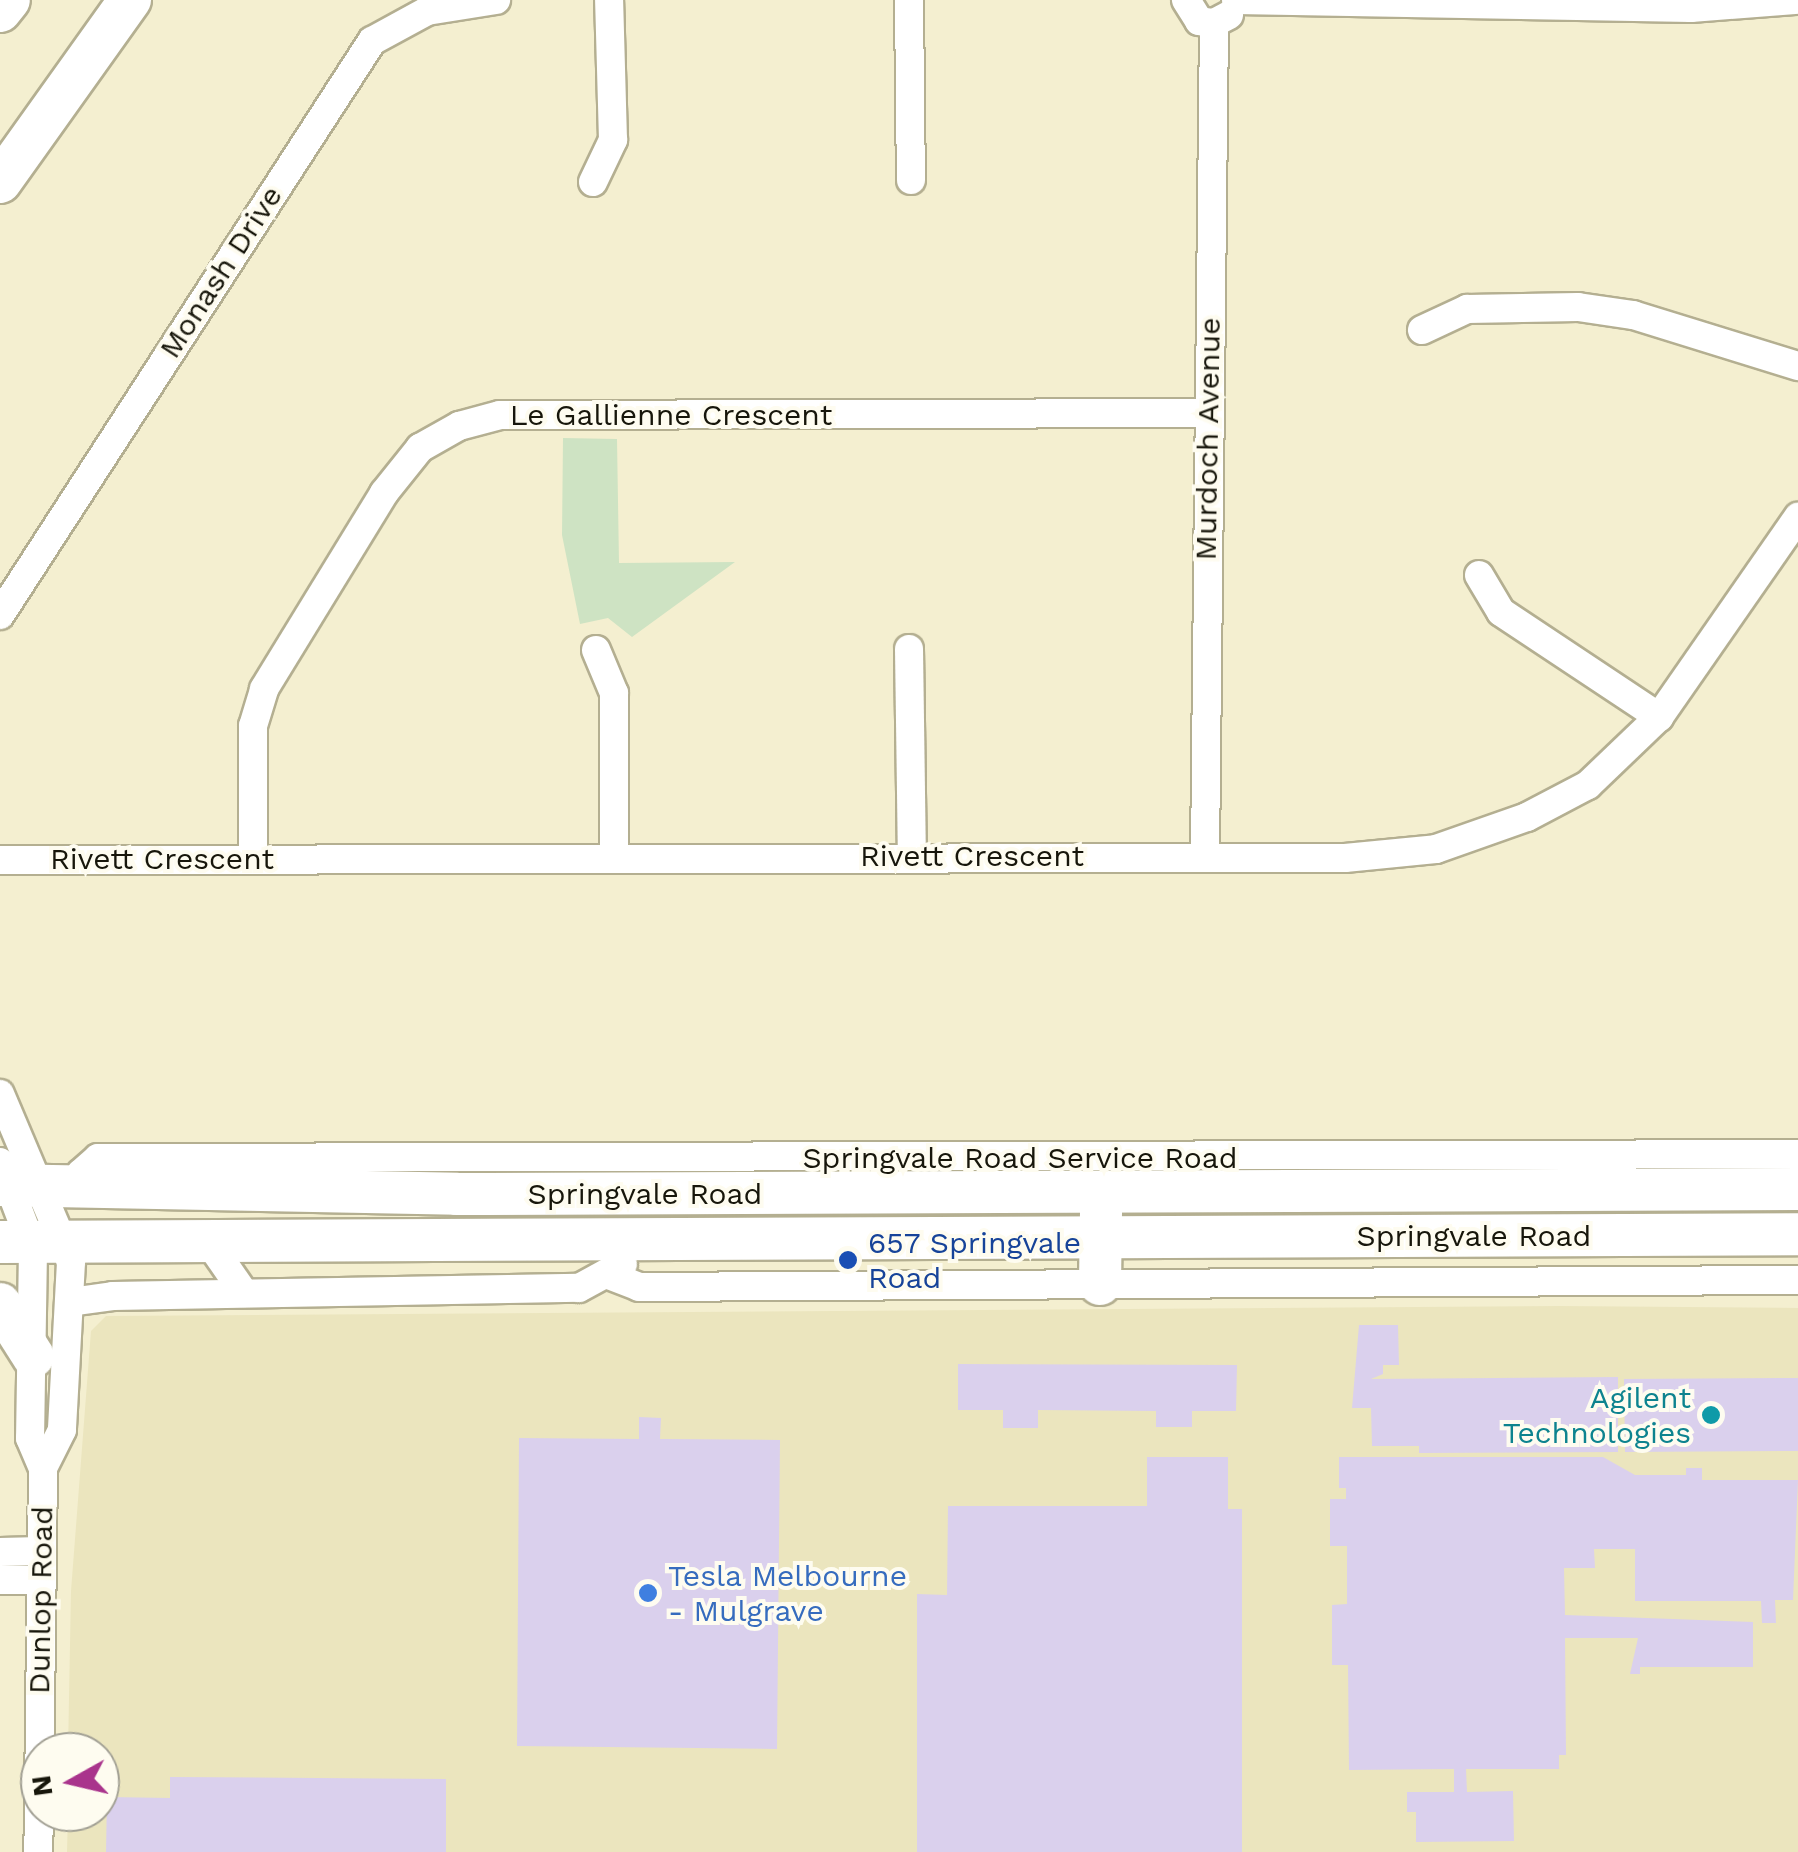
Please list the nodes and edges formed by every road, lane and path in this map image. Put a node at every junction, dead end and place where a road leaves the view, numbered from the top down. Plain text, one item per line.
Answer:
1 (9, 0) edge
2 (130, 0) edge
3 (496, 0) edge
4 (610, 0) edge
5 (909, 0) edge
6 (1186, 0) edge
7 (1236, 0) edge
8 (1795, 0) edge
9 (1513, 2) edge
10 (426, 5) edge
11 (0, 11) edge
12 (1214, 23) junction
13 (89, 53) junction
14 (910, 180) dead end
15 (0, 182) edge
16 (593, 182) dead end
17 (0, 213) edge
18 (1422, 330) dead end
19 (1798, 366) edge
20 (1207, 412) junction
21 (1798, 516) edge
22 (1789, 555) edge
23 (1479, 574) dead end
24 (0, 615) edge
25 (596, 650) dead end
26 (909, 650) dead end
27 (1659, 717) junction
28 (614, 855) junction
29 (1204, 855) junction
30 (912, 856) junction
31 (253, 858) junction
32 (0, 860) edge
33 (2, 1106) edge
34 (1798, 1154) edge
35 (1291, 1174) junction
36 (537, 1178) junction
37 (26, 1181) edge
38 (1798, 1189) edge
39 (1100, 1192) junction
40 (1798, 1234) edge
41 (1101, 1237) junction
42 (642, 1238) junction
43 (729, 1238) junction
44 (540, 1239) junction
45 (208, 1241) junction
46 (33, 1242) edge
47 (611, 1276) junction
48 (1798, 1280) edge
49 (1100, 1284) junction
50 (764, 1285) junction
51 (244, 1293) junction
52 (70, 1302) junction
53 (0, 1304) edge
54 (33, 1356) junction
55 (42, 1468) junction
56 (0, 1552) edge
57 (42, 1552) junction
58 (0, 1580) edge
59 (41, 1580) junction
60 (38, 1852) edge

1 - 11 highway
2 - 13 highway
3 - 10 street, Monash Drive
4 - 16 street
5 - 14 street
6 - 12 street
7 - 9 street
7 - 12 street
8 - 9 street
10 - 24 street, Monash Drive
12 - 20 street, Murdoch Avenue
13 - 15 highway
13 - 17 highway
18 - 19 street
20 - 29 street, Murdoch Avenue
20 - 31 street, Le Gallienne Crescent
21 - 22 street, Rivett Crescent
22 - 27 street, Rivett Crescent
23 - 27 street
25 - 28 street
26 - 30 street
27 - 29 street, Rivett Crescent
28 - 30 street, Rivett Crescent
28 - 31 street, Rivett Crescent
29 - 30 street, Rivett Crescent
31 - 32 street, Rivett Crescent
33 - 37 street
34 - 35 street, Springvale Road Service Road
35 - 36 street, Springvale Road Service Road
35 - 38 highway, Springvale Road
35 - 39 highway, Springvale Road
36 - 37 highway, Springvale Road
36 - 39 highway, Springvale Road
36 - 44 highway
37 - 46 street
39 - 41 highway
40 - 41 highway, Springvale Road
41 - 43 highway, Springvale Road
41 - 49 highway
42 - 43 highway, Springvale Road
42 - 44 highway, Springvale Road
42 - 47 street, Springvale Road
43 - 50 street, Springvale Road
44 - 45 highway, Springvale Road
45 - 46 highway, Springvale Road
45 - 51 street
46 - 52 street, Dunlop Road
46 - 54 street, Dunlop Road
47 - 50 street
47 - 51 street
48 - 49 street
49 - 50 street
51 - 52 street
52 - 55 street, Dunlop Road
53 - 54 highway
54 - 55 street, Dunlop Road
55 - 57 street, Dunlop Road
56 - 57 street
57 - 59 street, Dunlop Road
58 - 59 street
59 - 60 street, Dunlop Road

